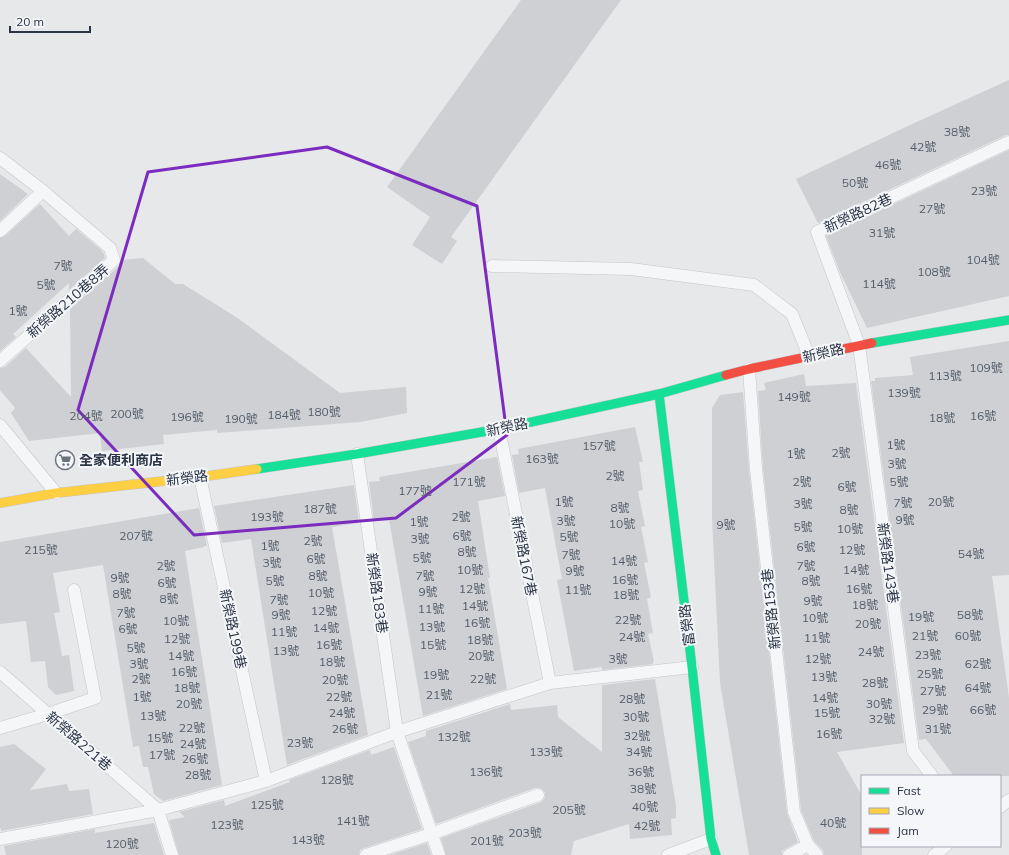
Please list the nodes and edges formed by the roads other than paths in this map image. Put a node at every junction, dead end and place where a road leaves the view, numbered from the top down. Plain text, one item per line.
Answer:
1 (1009, 142) edge
2 (0, 158) edge
3 (43, 190) junction
4 (0, 231) edge
5 (492, 266) dead end
6 (1009, 320) edge
7 (859, 345) junction
8 (809, 356) junction
9 (0, 361) edge
10 (749, 369) junction
11 (659, 394) junction
12 (0, 425) edge
13 (499, 429) junction
14 (357, 454) junction
15 (200, 477) junction
16 (56, 492) junction
17 (0, 503) edge
18 (74, 590) dead end
19 (692, 667) junction
20 (0, 672) edge
21 (550, 683) junction
22 (48, 714) junction
23 (0, 728) edge
24 (397, 732) junction
25 (931, 775) edge
26 (266, 781) junction
27 (538, 795) dead end
28 (1009, 800) edge
29 (1001, 806) edge
30 (158, 810) junction
31 (431, 834) junction
32 (0, 839) edge
33 (711, 839) junction
34 (808, 845) junction
35 (945, 847) edge
36 (172, 855) edge
37 (366, 855) edge
38 (439, 855) edge
39 (668, 855) edge
40 (716, 855) edge
41 (789, 855) edge
42 (817, 855) edge
43 (934, 855) edge

1 - 7 lane, 新榮路82巷
2 - 3 lane
3 - 4 lane
3 - 9 lane, 新榮路210巷8弄
5 - 8 lane
6 - 7 street, 新榮路
7 - 8 street, 新榮路
7 - 25 lane, 新榮路143巷
8 - 10 street, 新榮路
10 - 11 street, 新榮路
10 - 34 lane, 新榮路153巷
11 - 13 street, 新榮路
11 - 19 street, 富榮路
12 - 16 lane
13 - 14 street, 新榮路
13 - 21 lane, 新榮路167巷
14 - 15 street, 新榮路
14 - 24 lane, 新榮路183巷
15 - 16 street, 新榮路
15 - 26 lane, 新榮路199巷
16 - 17 street, 新榮路
18 - 22 lane
19 - 21 lane
19 - 33 street, 富榮路
20 - 22 lane, 新榮路221巷
21 - 24 lane
22 - 23 lane
22 - 30 lane, 新榮路221巷
24 - 26 lane
24 - 31 lane, 新榮路183巷
26 - 30 lane
27 - 31 lane
28 - 29 lane
30 - 32 lane
30 - 36 lane
31 - 37 lane
31 - 38 lane, 新榮路183巷
33 - 39 lane
33 - 40 street, 富榮路
34 - 41 lane
34 - 42 lane, 新榮路153巷
35 - 43 lane

